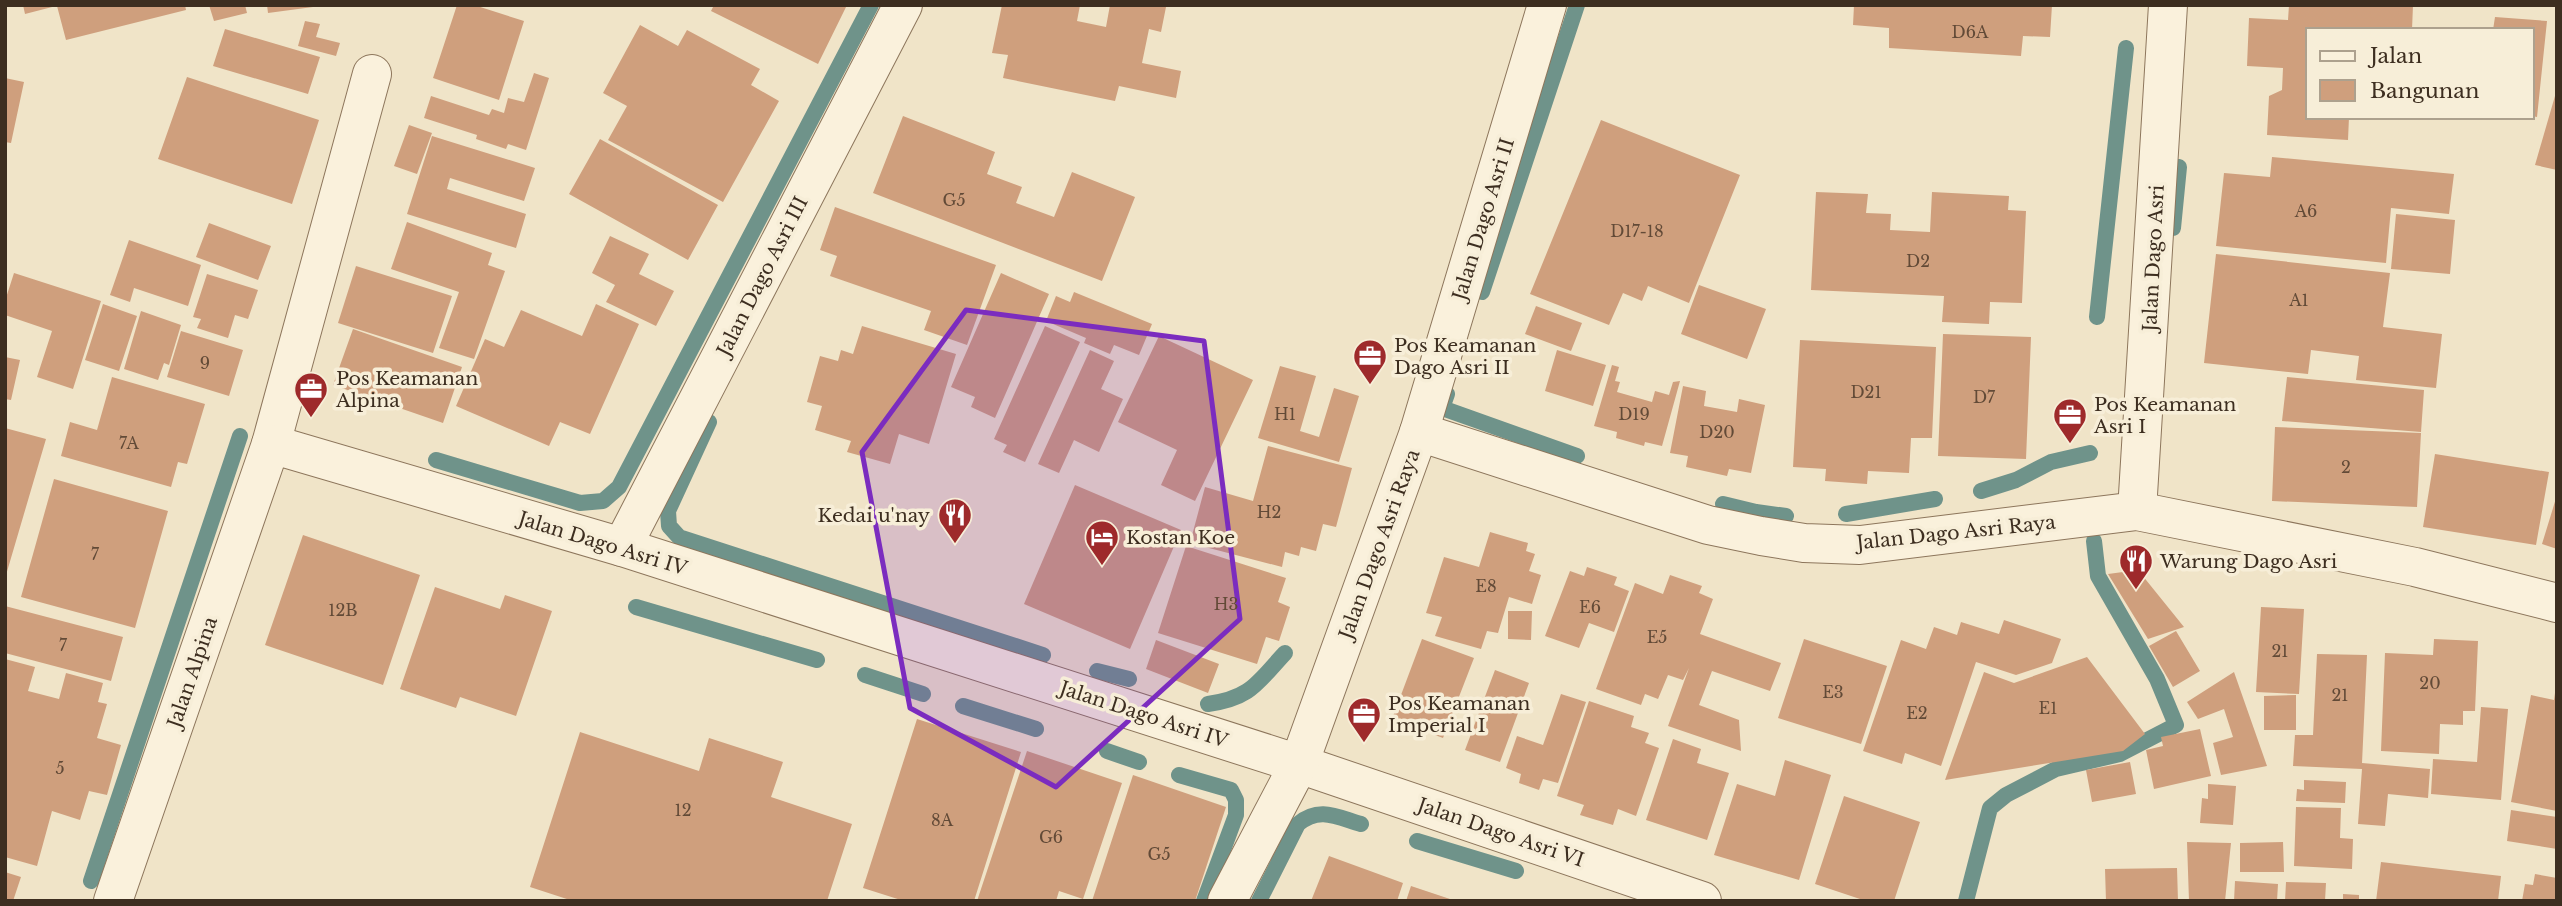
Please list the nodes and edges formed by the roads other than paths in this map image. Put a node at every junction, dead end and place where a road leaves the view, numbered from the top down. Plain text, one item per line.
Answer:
1 (904, 5) edge
2 (1547, 5) edge
3 (2168, 5) edge
4 (372, 74) dead end
5 (1419, 432) junction
6 (271, 444) junction
7 (2137, 511) junction
8 (622, 547) junction
9 (2557, 603) edge
10 (1299, 764) junction
11 (113, 901) edge
12 (1227, 901) edge
13 (1702, 901) edge

1 - 8 street, Jalan Dago Asri III
2 - 5 street, Jalan Dago Asri II
3 - 7 street, Jalan Dago Asri
4 - 6 street
5 - 7 street, Jalan Dago Asri Raya
5 - 10 street, Jalan Dago Asri Raya
6 - 8 street, Jalan Dago Asri IV
6 - 11 street, Jalan Alpina
7 - 9 street, Jalan Dago Asri Raya
8 - 10 street, Jalan Dago Asri IV
10 - 12 street, Jalan Dago Asri Raya
10 - 13 street, Jalan Dago Asri VI

